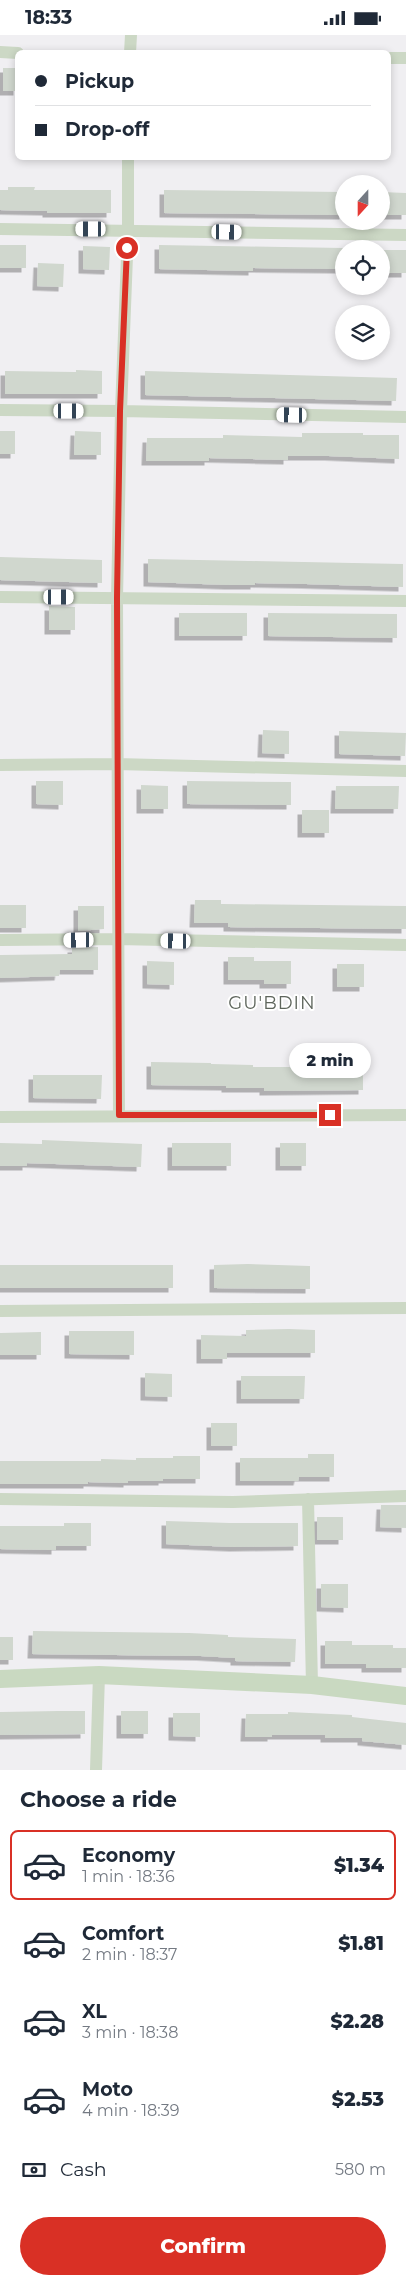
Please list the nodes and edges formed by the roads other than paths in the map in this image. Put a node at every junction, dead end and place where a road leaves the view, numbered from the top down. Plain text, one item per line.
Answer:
1 (131, 35) edge
2 (130, 50) edge
3 (0, 52) edge
4 (15, 53) edge
5 (391, 58) edge
6 (406, 58) edge
7 (128, 160) edge
8 (0, 229) edge
9 (128, 230) junction
10 (406, 235) edge
11 (0, 411) edge
12 (120, 411) junction
13 (406, 417) edge
14 (0, 597) edge
15 (117, 598) junction
16 (406, 601) edge
17 (116, 764) junction
18 (0, 765) edge
19 (406, 771) edge
20 (118, 939) junction
21 (0, 940) edge
22 (406, 945) edge
23 (119, 1115) junction
24 (406, 1115) edge
25 (0, 1117) edge
26 (406, 1308) edge
27 (0, 1311) edge
28 (406, 1496) edge
29 (0, 1499) edge
30 (308, 1499) junction
31 (99, 1675) junction
32 (0, 1679) edge
33 (312, 1685) junction
34 (406, 1696) edge
35 (96, 1770) edge

1 - 2 street
3 - 4 street
5 - 6 street
7 - 9 street
8 - 9 street
9 - 10 street
9 - 12 street
11 - 12 street
12 - 13 street
12 - 15 street
14 - 15 street
15 - 16 street
15 - 17 street
17 - 18 street
17 - 19 street
17 - 20 street
20 - 21 street
20 - 22 street
20 - 23 street
23 - 24 street
23 - 25 street
26 - 27 street
28 - 30 street
29 - 30 street
30 - 33 street
31 - 32 street
31 - 33 street
31 - 35 street
33 - 34 street

